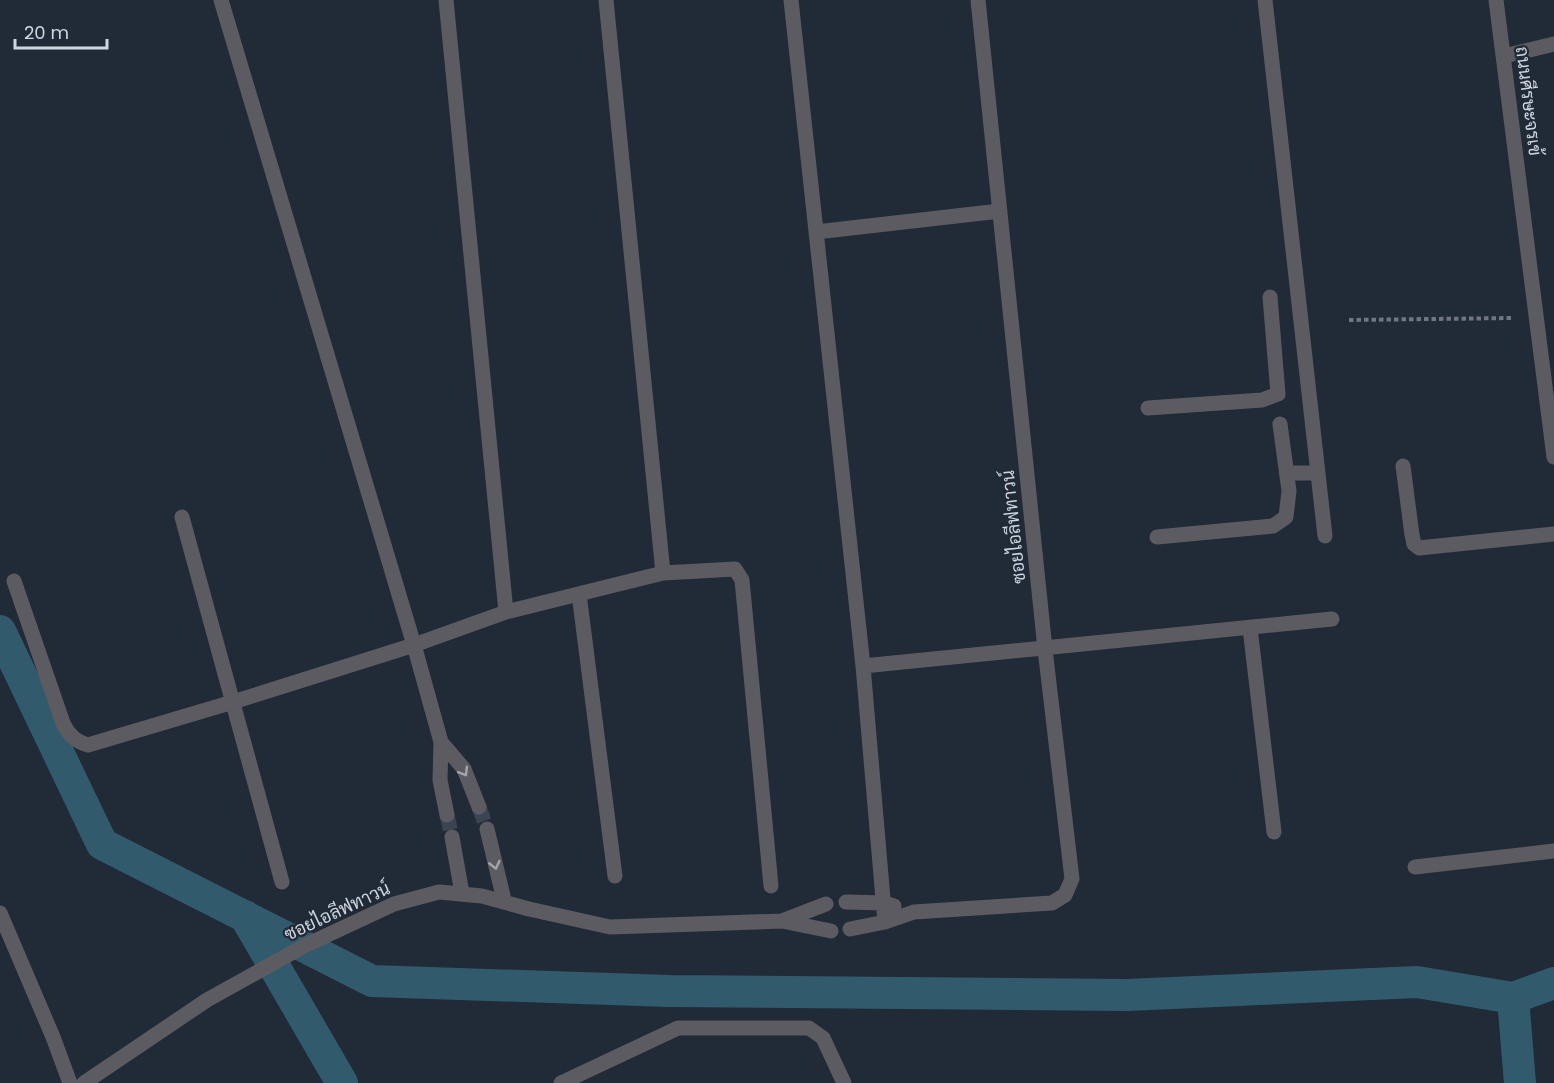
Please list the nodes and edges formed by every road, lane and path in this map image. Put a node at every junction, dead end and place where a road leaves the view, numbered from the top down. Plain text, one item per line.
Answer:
1 (221, 0) edge
2 (446, 0) edge
3 (606, 0) edge
4 (791, 0) edge
5 (978, 0) edge
6 (1265, 0) edge
7 (1496, 0) edge
8 (1554, 44) edge
9 (1504, 56) junction
10 (1000, 212) junction
11 (816, 232) junction
12 (1270, 297) dead end
13 (1537, 317) junction
14 (1348, 320) dead end
15 (1303, 343) junction
16 (1275, 344) junction
17 (1148, 408) dead end
18 (1280, 424) dead end
19 (1554, 457) edge
20 (1403, 466) dead end
21 (1287, 473) junction
22 (1318, 473) junction
23 (182, 516) dead end
24 (1554, 534) edge
25 (1325, 536) dead end
26 (1156, 537) dead end
27 (663, 573) junction
28 (14, 581) dead end
29 (579, 594) junction
30 (506, 612) junction
31 (1332, 619) dead end
32 (1250, 627) junction
33 (414, 645) junction
34 (1045, 649) junction
35 (863, 666) junction
36 (233, 702) junction
37 (441, 742) junction
38 (479, 807) tunnel mouth
39 (447, 815) tunnel mouth
40 (487, 829) tunnel mouth
41 (1274, 832) dead end
42 (452, 837) tunnel mouth
43 (1554, 851) edge
44 (1415, 867) dead end
45 (615, 876) dead end
46 (282, 882) dead end
47 (771, 886) dead end
48 (462, 893) junction
49 (504, 900) junction
50 (846, 903) dead end
51 (884, 903) junction
52 (826, 904) dead end
53 (914, 912) junction
54 (0, 913) edge
55 (782, 921) junction
56 (885, 922) junction
57 (850, 929) dead end
58 (831, 931) dead end
59 (70, 1083) edge
60 (84, 1083) edge
61 (561, 1083) edge
62 (843, 1083) edge

1 - 33 street
2 - 30 street
3 - 27 street
4 - 11 street
5 - 10 street, ซอยไอลีฟทาวน์
6 - 15 street
7 - 9 street, ถนนศีรษะจรเข้
8 - 9 street
9 - 13 street, ถนนศีรษะจรเข้
10 - 11 street
10 - 34 street, ซอยไอลีฟทาวน์
11 - 35 street
12 - 16 street
13 - 14 path
13 - 19 street, ถนนศีรษะจรเข้
15 - 16 street
15 - 22 street
16 - 17 street
18 - 21 street
20 - 24 street
21 - 22 street
21 - 26 street
22 - 25 street
23 - 36 street
27 - 29 street
27 - 47 street
28 - 36 street
29 - 30 street
29 - 45 street
30 - 33 street
31 - 32 street
32 - 34 street
32 - 41 street
33 - 36 street
33 - 37 street
34 - 35 street
34 - 53 street, ซอยไอลีฟทาวน์
35 - 51 street
36 - 46 street
37 -> 38 street
37 - 39 street
40 -> 49 street
42 - 48 street
43 - 44 street
48 - 49 street, ซอยไอลีฟทาวน์
48 - 60 street, ซอยไอลีฟทาวน์
49 - 55 street, ซอยไอลีฟทาวน์
50 - 51 street, ซอยไอลีฟทาวน์
51 - 53 street, ซอยไอลีฟทาวน์
51 - 56 street
52 - 55 street, ซอยไอลีฟทาวน์
53 - 56 street, ซอยไอลีฟทาวน์
54 - 59 street
55 - 58 street, ซอยไอลีฟทาวน์
56 - 57 street, ซอยไอลีฟทาวน์
61 - 62 street

